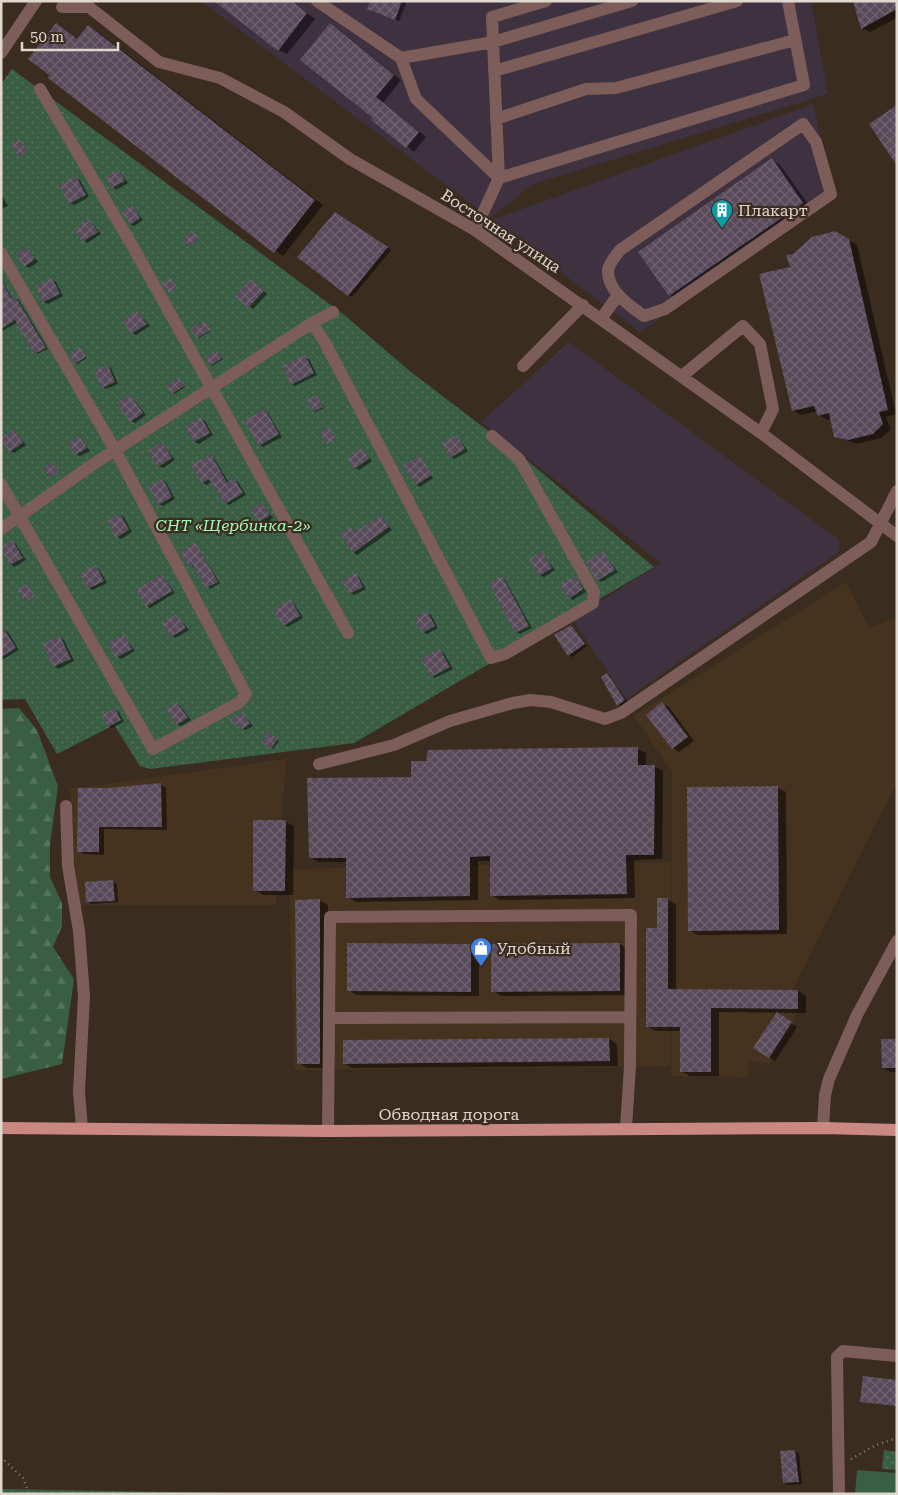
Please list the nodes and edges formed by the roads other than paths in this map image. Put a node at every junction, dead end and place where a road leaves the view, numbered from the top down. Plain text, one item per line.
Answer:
1 (36, 1) edge
2 (317, 1) edge
3 (546, 1) edge
4 (632, 1) edge
5 (737, 1) edge
6 (788, 1) edge
7 (62, 7) dead end
8 (795, 40) junction
9 (493, 42) junction
10 (1, 53) edge
11 (401, 58) junction
12 (494, 72) junction
13 (40, 89) dead end
14 (496, 118) junction
15 (499, 178) junction
16 (475, 230) junction
17 (1, 253) edge
18 (618, 295) junction
19 (583, 305) junction
20 (333, 312) dead end
21 (602, 319) junction
22 (312, 323) junction
23 (523, 366) dead end
24 (682, 376) junction
25 (211, 388) junction
26 (761, 433) junction
27 (492, 436) dead end
28 (115, 450) junction
29 (1, 484) edge
30 (897, 492) edge
31 (20, 516) junction
32 (882, 522) junction
33 (1, 529) edge
34 (897, 536) edge
35 (348, 632) dead end
36 (319, 764) dead end
37 (66, 806) dead end
38 (897, 940) edge
39 (630, 1017) junction
40 (329, 1018) junction
41 (1, 1128) edge
42 (82, 1128) junction
43 (626, 1128) junction
44 (824, 1128) junction
45 (897, 1130) edge
46 (328, 1131) junction
47 (897, 1356) edge
48 (839, 1494) edge

1 - 10 street
2 - 11 street
3 - 9 street
4 - 9 street
5 - 12 street
6 - 8 street
7 - 16 street, Восточная улица
8 - 14 street
8 - 15 street
9 - 11 street
9 - 12 street
11 - 15 street
12 - 14 street
13 - 25 street
14 - 15 street
15 - 16 street
16 - 19 street, Восточная улица
17 - 28 street
18 - 18 street
18 - 21 street
19 - 21 street, Восточная улица
19 - 23 street
20 - 22 street
21 - 24 street, Восточная улица
22 - 25 street
22 - 27 street
24 - 26 street, Восточная улица
24 - 26 street
25 - 28 street
25 - 35 street
26 - 32 street, Восточная улица
28 - 31 street
28 - 31 street
29 - 31 street
30 - 32 street
31 - 33 street
32 - 34 street, Восточная улица
32 - 36 street
37 - 42 street
38 - 44 street
39 - 40 street
39 - 40 street
39 - 43 street
40 - 46 street
41 - 42 main road, Обводная дорога
42 - 46 main road, Обводная дорога
43 - 44 main road, Обводная дорога
43 - 46 main road, Обводная дорога
44 - 45 main road, Обводная дорога
47 - 48 street

